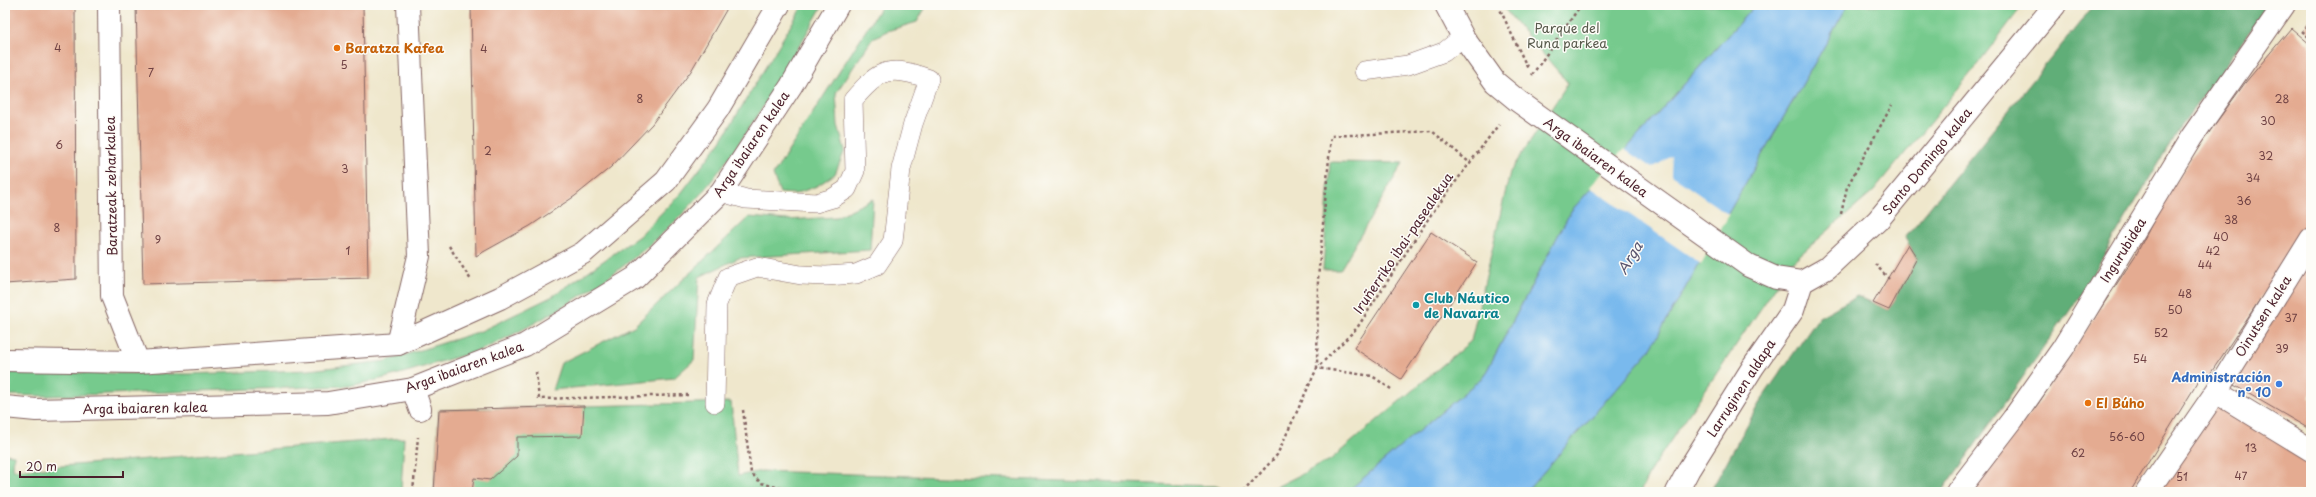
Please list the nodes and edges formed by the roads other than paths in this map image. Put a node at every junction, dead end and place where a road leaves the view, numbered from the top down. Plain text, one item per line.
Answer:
1 (109, 5) edge
2 (408, 5) edge
3 (778, 5) edge
4 (838, 5) edge
5 (1446, 5) edge
6 (2055, 5) edge
7 (2284, 5) edge
8 (1463, 37) junction
9 (1364, 71) dead end
10 (721, 192) junction
11 (2311, 239) edge
12 (1802, 282) junction
13 (398, 344) junction
14 (5, 360) edge
15 (138, 362) junction
16 (413, 389) junction
17 (2216, 392) junction
18 (715, 398) road end
19 (5, 408) edge
20 (420, 410) road end
21 (2311, 450) edge
22 (1677, 492) edge
23 (1957, 492) edge
24 (2147, 492) edge

1 - 15 street, Baratzeak zeharkalea
2 - 13 street
3 - 13 street
4 - 10 street, Arga ibaiaren kalea
5 - 8 street, Arga ibaiaren kalea
6 - 12 street, Santo Domingo kalea
7 - 23 street, Ingurubidea
8 - 9 lane
8 - 12 street, Arga ibaiaren kalea
10 - 16 street, Arga ibaiaren kalea
10 - 18 lane
11 - 17 street, Oinutsen kalea
12 - 22 street, Larruginen aldapa
13 - 15 street
14 - 15 street
16 - 19 street, Arga ibaiaren kalea
16 - 20 street
17 - 21 street
17 - 24 street, Oinutsen kalea

